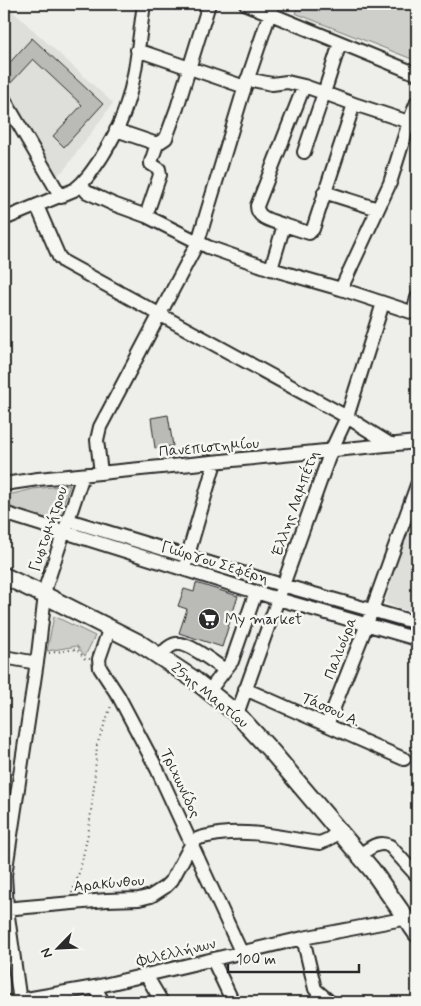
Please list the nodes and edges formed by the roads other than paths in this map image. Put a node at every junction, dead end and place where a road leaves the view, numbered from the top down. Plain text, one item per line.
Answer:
1 (144, 4) edge
2 (209, 4) edge
3 (246, 4) edge
4 (271, 9) edge
5 (340, 43) junction
6 (137, 50) junction
7 (189, 68) junction
8 (417, 74) edge
9 (246, 83) junction
10 (304, 86) junction
11 (324, 93) junction
12 (4, 99) edge
13 (417, 102) edge
14 (354, 104) junction
15 (409, 122) junction
16 (116, 130) junction
17 (157, 144) junction
18 (304, 152) dead end
19 (80, 185) junction
20 (324, 192) junction
21 (61, 197) junction
22 (37, 206) junction
23 (378, 209) junction
24 (146, 216) junction
25 (4, 219) edge
26 (284, 225) junction
27 (198, 242) junction
28 (271, 269) junction
29 (341, 289) junction
30 (417, 298) edge
31 (382, 303) junction
32 (415, 313) edge
33 (159, 314) junction
34 (347, 417) junction
35 (417, 442) edge
36 (390, 444) junction
37 (331, 452) junction
38 (215, 462) junction
39 (101, 473) junction
40 (83, 475) junction
41 (4, 484) edge
42 (417, 485) edge
43 (4, 513) edge
44 (66, 526) junction
45 (187, 557) junction
46 (183, 569) junction
47 (4, 576) edge
48 (282, 585) junction
49 (256, 592) junction
50 (44, 594) junction
51 (278, 599) junction
52 (372, 609) junction
53 (417, 623) edge
54 (367, 624) junction
55 (110, 627) junction
56 (417, 639) edge
57 (160, 655) junction
58 (4, 657) edge
59 (38, 659) junction
60 (225, 670) junction
61 (245, 690) junction
62 (209, 691) junction
63 (237, 714) junction
64 (327, 725) junction
65 (404, 759) dead end
66 (339, 831) junction
67 (191, 844) junction
68 (359, 855) junction
69 (413, 861) edge
70 (417, 876) edge
71 (5, 909) edge
72 (412, 922) edge
73 (417, 934) edge
74 (304, 938) junction
75 (242, 954) junction
76 (213, 960) junction
77 (146, 975) junction
78 (95, 986) junction
79 (16, 1002) edge
80 (103, 1002) edge
81 (162, 1002) edge
82 (229, 1002) edge
83 (330, 1002) edge

1 - 6 street
2 - 7 street
3 - 4 street
4 - 5 street
4 - 9 street
5 - 8 street
5 - 11 street
6 - 7 street
6 - 16 street
7 - 9 street
7 - 17 street
9 - 10 street
9 - 27 street
10 - 11 street
10 - 26 street
11 - 14 street
11 - 18 street
12 - 21 street
13 - 15 street
14 - 15 street
14 - 20 street
15 - 23 street
16 - 17 street
16 - 19 street
17 - 24 street
19 - 21 street
19 - 24 street
20 - 23 street
20 - 26 street
21 - 22 street
22 - 25 street
22 - 33 street
23 - 29 street
24 - 27 street
26 - 28 street
27 - 28 street
27 - 33 street
28 - 29 street
29 - 31 street
30 - 32 street
31 - 32 street
31 - 34 street, Έλλης Λαμπέτη
33 - 34 street
33 - 39 street
34 - 36 street
34 - 37 street, Έλλης Λαμπέτη
35 - 36 street, Πανεπιστημίου
36 - 37 street, Πανεπιστημίου
37 - 38 street, Πανεπιστημίου
37 - 48 street, Έλλης Λαμπέτη
38 - 39 street, Πανεπιστημίου
38 - 45 street
39 - 40 street, Πανεπιστημίου
40 - 41 street, Πανεπιστημίου
40 - 44 street, Γυφτομήτρου
42 - 52 street, Παλιούρα
43 - 44 street, Γιώργου Σεφέρη
44 - 45 street, Γιώργου Σεφέρη
44 - 46 street, Γιώργου Σεφέρη
44 - 50 street, Γυφτομήτρου
45 - 46 street
45 - 48 street, Γιώργου Σεφέρη
46 - 49 street, Γιώργου Σεφέρη
47 - 50 main road, 25ης Μαρτίου
48 - 51 street, Έλλης Λαμπέτη
48 - 52 street, Γιώργου Σεφέρη
49 - 51 street, Γιώργου Σεφέρη
49 - 60 street
50 - 55 main road, 25ης Μαρτίου
50 - 59 street, Γυφτομήτρου
51 - 54 street, Γιώργου Σεφέρη
51 - 61 street, Έλλης Λαμπέτη
52 - 53 street, Γιώργου Σεφέρη
52 - 54 street, Παλιούρα
54 - 56 street, Γιώργου Σεφέρη
54 - 64 street, Παλιούρα
55 - 57 main road, 25ης Μαρτίου
55 - 67 street, Τριχωνίδος
57 - 60 street
57 - 62 main road, 25ης Μαρτίου
58 - 59 street
59 - 71 street, Γυφτομήτρου
60 - 62 street
61 - 63 street, Έλλης Λαμπέτη
61 - 64 street, Τάσσου Α.
62 - 63 main road, 25ης Μαρτίου
63 - 66 main road, 25ης Μαρτίου
64 - 65 street, Τάσσου Α.
66 - 67 street
66 - 68 main road, 25ης Μαρτίου
67 - 71 street, Αρακύνθου
67 - 75 street, Τριχωνίδος
68 - 69 street
68 - 72 main road, 25ης Μαρτίου
69 - 70 street
71 - 79 street, Γυφτομήτρου
72 - 73 main road, 25ης Μαρτίου
72 - 74 street, Φιλελλήνων
74 - 75 street, Φιλελλήνων
74 - 83 street
75 - 76 street, Φιλελλήνων
76 - 77 street, Φιλελλήνων
76 - 82 street
77 - 78 street, Φιλελλήνων
77 - 81 street
78 - 79 street, Φιλελλήνων
78 - 80 street

